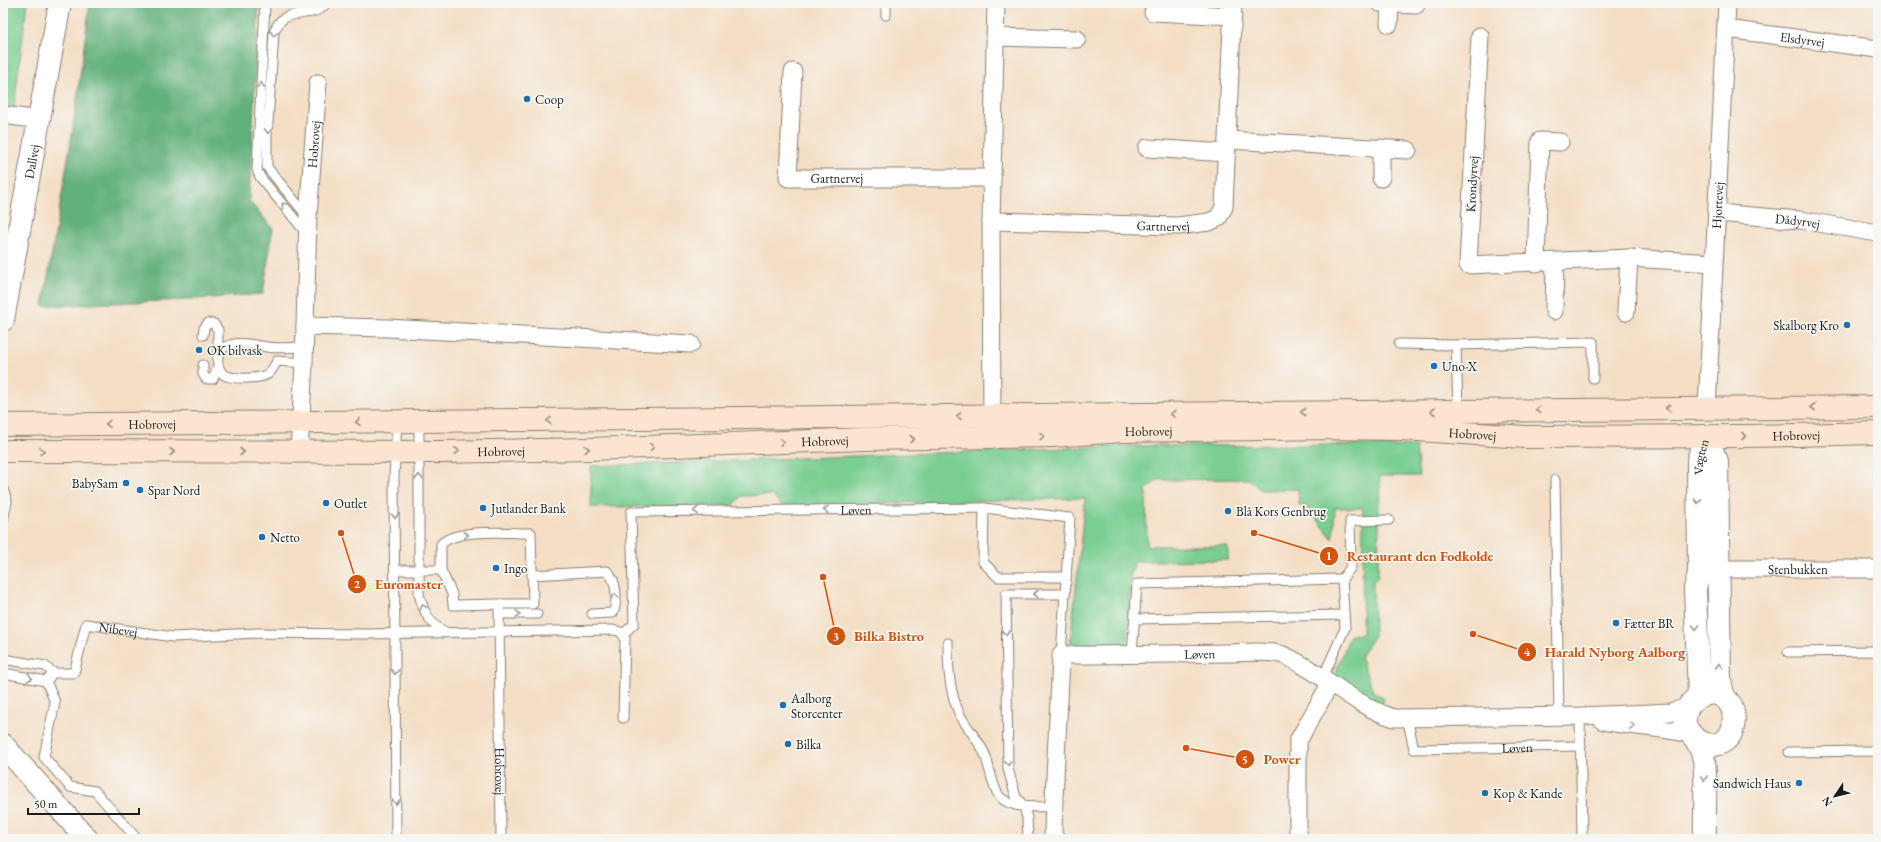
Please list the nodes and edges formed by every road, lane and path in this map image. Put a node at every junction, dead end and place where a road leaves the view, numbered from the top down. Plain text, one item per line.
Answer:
1 (60, 3) edge
2 (265, 3) edge
3 (326, 3) edge
4 (886, 3) edge
5 (996, 3) edge
6 (1385, 3) edge
7 (1727, 3) edge
8 (1416, 5) dead end
9 (1233, 10) edge
10 (1152, 12) dead end
11 (886, 15) dead end
12 (1389, 24) dead end
13 (1726, 29) junction
14 (1480, 36) dead end
15 (995, 37) junction
16 (1077, 39) dead end
17 (1878, 49) edge
18 (793, 72) dead end
19 (318, 83) dead end
20 (3, 115) edge
21 (40, 120) junction
22 (1560, 142) dead end
23 (1227, 146) junction
24 (1147, 148) dead end
25 (1381, 148) junction
26 (1408, 150) dead end
27 (992, 178) junction
28 (1381, 178) dead end
29 (1717, 212) junction
30 (308, 217) junction
31 (991, 221) junction
32 (1878, 232) edge
33 (308, 236) junction
34 (1629, 258) junction
35 (1555, 262) junction
36 (1536, 263) junction
37 (1714, 263) junction
38 (1554, 311) dead end
39 (1626, 312) dead end
40 (3, 320) edge
41 (305, 326) junction
42 (203, 335) dead end
43 (691, 344) dead end
44 (1399, 344) dead end
45 (1456, 345) junction
46 (267, 348) junction
47 (304, 355) junction
48 (218, 356) junction
49 (278, 361) junction
50 (203, 365) dead end
51 (218, 368) junction
52 (1593, 378) dead end
53 (1878, 407) edge
54 (1707, 408) junction
55 (1458, 410) junction
56 (992, 416) junction
57 (396, 421) junction
58 (419, 422) junction
59 (300, 423) junction
60 (3, 425) edge
61 (1878, 432) edge
62 (1705, 436) junction
63 (992, 437) junction
64 (3, 451) edge
65 (299, 452) junction
66 (394, 452) junction
67 (418, 452) junction
68 (1555, 480) dead end
69 (3, 489) edge
70 (984, 508) junction
71 (1389, 520) dead end
72 (3, 521) edge
73 (1719, 569) junction
74 (1878, 569) edge
75 (395, 570) junction
76 (418, 570) junction
77 (441, 570) junction
78 (532, 575) junction
79 (1066, 577) junction
80 (1342, 579) junction
81 (1065, 594) junction
82 (499, 604) junction
83 (500, 614) junction
84 (537, 614) dead end
85 (592, 614) dead end
86 (1344, 615) junction
87 (1135, 619) junction
88 (500, 632) junction
89 (396, 633) junction
90 (449, 633) junction
91 (623, 634) junction
92 (948, 643) dead end
93 (1878, 651) edge
94 (1788, 652) dead end
95 (1132, 654) junction
96 (1061, 655) junction
97 (3, 658) edge
98 (3, 673) edge
99 (54, 673) junction
100 (1327, 680) junction
101 (46, 681) junction
102 (1724, 698) junction
103 (1694, 702) junction
104 (1559, 716) junction
105 (1580, 716) junction
106 (623, 718) dead end
107 (1407, 718) junction
108 (1693, 737) junction
109 (1723, 741) junction
110 (3, 745) edge
111 (1581, 746) junction
112 (1789, 752) dead end
113 (1878, 752) edge
114 (1024, 806) junction
115 (1054, 807) junction
116 (87, 839) edge
117 (136, 839) edge
118 (396, 839) edge
119 (501, 839) edge
120 (1028, 839) edge
121 (1056, 839) edge
122 (1298, 839) edge
123 (1582, 839) edge
124 (1705, 839) edge
125 (1717, 839) edge

1 - 21 street, Dallvej
33 -> 2 lane
3 -> 30 lane
4 - 11 lane
5 - 15 street
6 - 8 street
6 - 12 street
7 - 13 street, Hjortevej
9 - 10 street, Gartnervej
9 - 23 street, Gartnervej
13 - 17 street, Elsdyrvej
13 - 29 street, Hjortevej
14 - 36 street, Krondyrvej
15 - 16 street
15 - 27 street
18 - 27 street, Gartnervej
19 - 30 street, Hobrovej
20 - 21 street
21 - 40 street, Dallvej
22 - 36 street
23 - 24 street
23 - 25 street
23 - 31 street, Gartnervej
25 - 26 street
25 - 28 street
27 - 31 street
29 - 32 street, Dådyrvej
29 - 37 street, Hjortevej
30 - 33 street, Hobrovej
31 - 56 street
33 - 41 street, Hobrovej
34 - 35 street, Krondyrvej
34 - 37 street, Krondyrvej
34 - 39 street
35 - 36 street, Krondyrvej
35 - 38 street
37 - 54 street, Hjortevej
41 - 43 street
41 - 47 street, Hobrovej
42 - 48 lane
44 - 45 lane
45 - 52 lane
45 - 55 lane
46 - 47 lane
46 - 48 lane
46 - 49 lane
47 - 49 lane
47 - 59 street, Hobrovej
48 - 51 lane
49 - 51 lane
50 - 51 lane
53 -> 54 main road, Hobrovej
54 -> 55 main road, Hobrovej
54 - 62 main road
55 -> 56 main road, Hobrovej
56 -> 58 main road, Hobrovej
56 - 63 street
57 - 58 main road, Hobrovej
57 -> 59 main road, Hobrovej
57 - 66 lane
58 - 67 lane
59 -> 60 main road, Hobrovej
59 - 65 street, Hobrovej
62 -> 61 main road, Hobrovej
63 -> 62 main road, Hobrovej
62 - 73 street, Vægten
62 -> 103 street, Vægten
67 -> 63 main road, Hobrovej
64 -> 65 main road, Hobrovej
65 - 66 main road, Hobrovej
66 - 67 main road, Hobrovej
66 -> 75 lane
76 -> 67 lane
68 - 104 lane
69 - 72 lane
70 - 79 lane
70 - 79 lane, Løven
70 -> 91 lane, Løven
71 - 80 lane
73 - 74 street, Stenbukken
102 -> 73 street, Vægten
75 - 76 lane
75 - 89 lane
76 - 77 lane
90 -> 76 lane
77 -> 78 lane
77 - 82 lane
78 - 82 lane
85 -> 78 lane
79 - 81 lane, Løven
80 - 86 lane
80 - 87 lane
81 - 96 lane, Løven
81 -> 114 lane
82 - 83 lane, Hobrovej
83 -> 84 lane
83 - 88 lane, Hobrovej
86 - 87 lane
86 - 100 lane
87 - 95 lane
88 - 90 lane
88 - 91 lane
88 - 119 lane, Hobrovej
89 - 90 lane
89 - 99 lane, Nibevej
89 -> 118 lane
91 - 106 lane
92 - 114 lane
93 - 94 lane
95 - 96 street, Løven
95 - 100 street, Løven
96 - 115 street, Løven
97 - 99 lane, Nibevej
98 -> 101 lane
99 - 101 lane
100 - 107 street, Løven
100 - 122 street
101 - 117 lane
102 - 103 street
102 - 109 street
103 - 105 street, Løven
103 - 108 street
104 - 105 street, Løven
104 - 107 street, Løven
105 -> 108 street, Løven
105 - 111 lane
107 - 111 lane, Løven
108 - 109 street
108 -> 124 street
109 - 125 street
110 - 116 street
111 - 123 lane
112 - 113 lane
114 - 115 lane
114 - 120 lane
115 - 121 street, Løven

